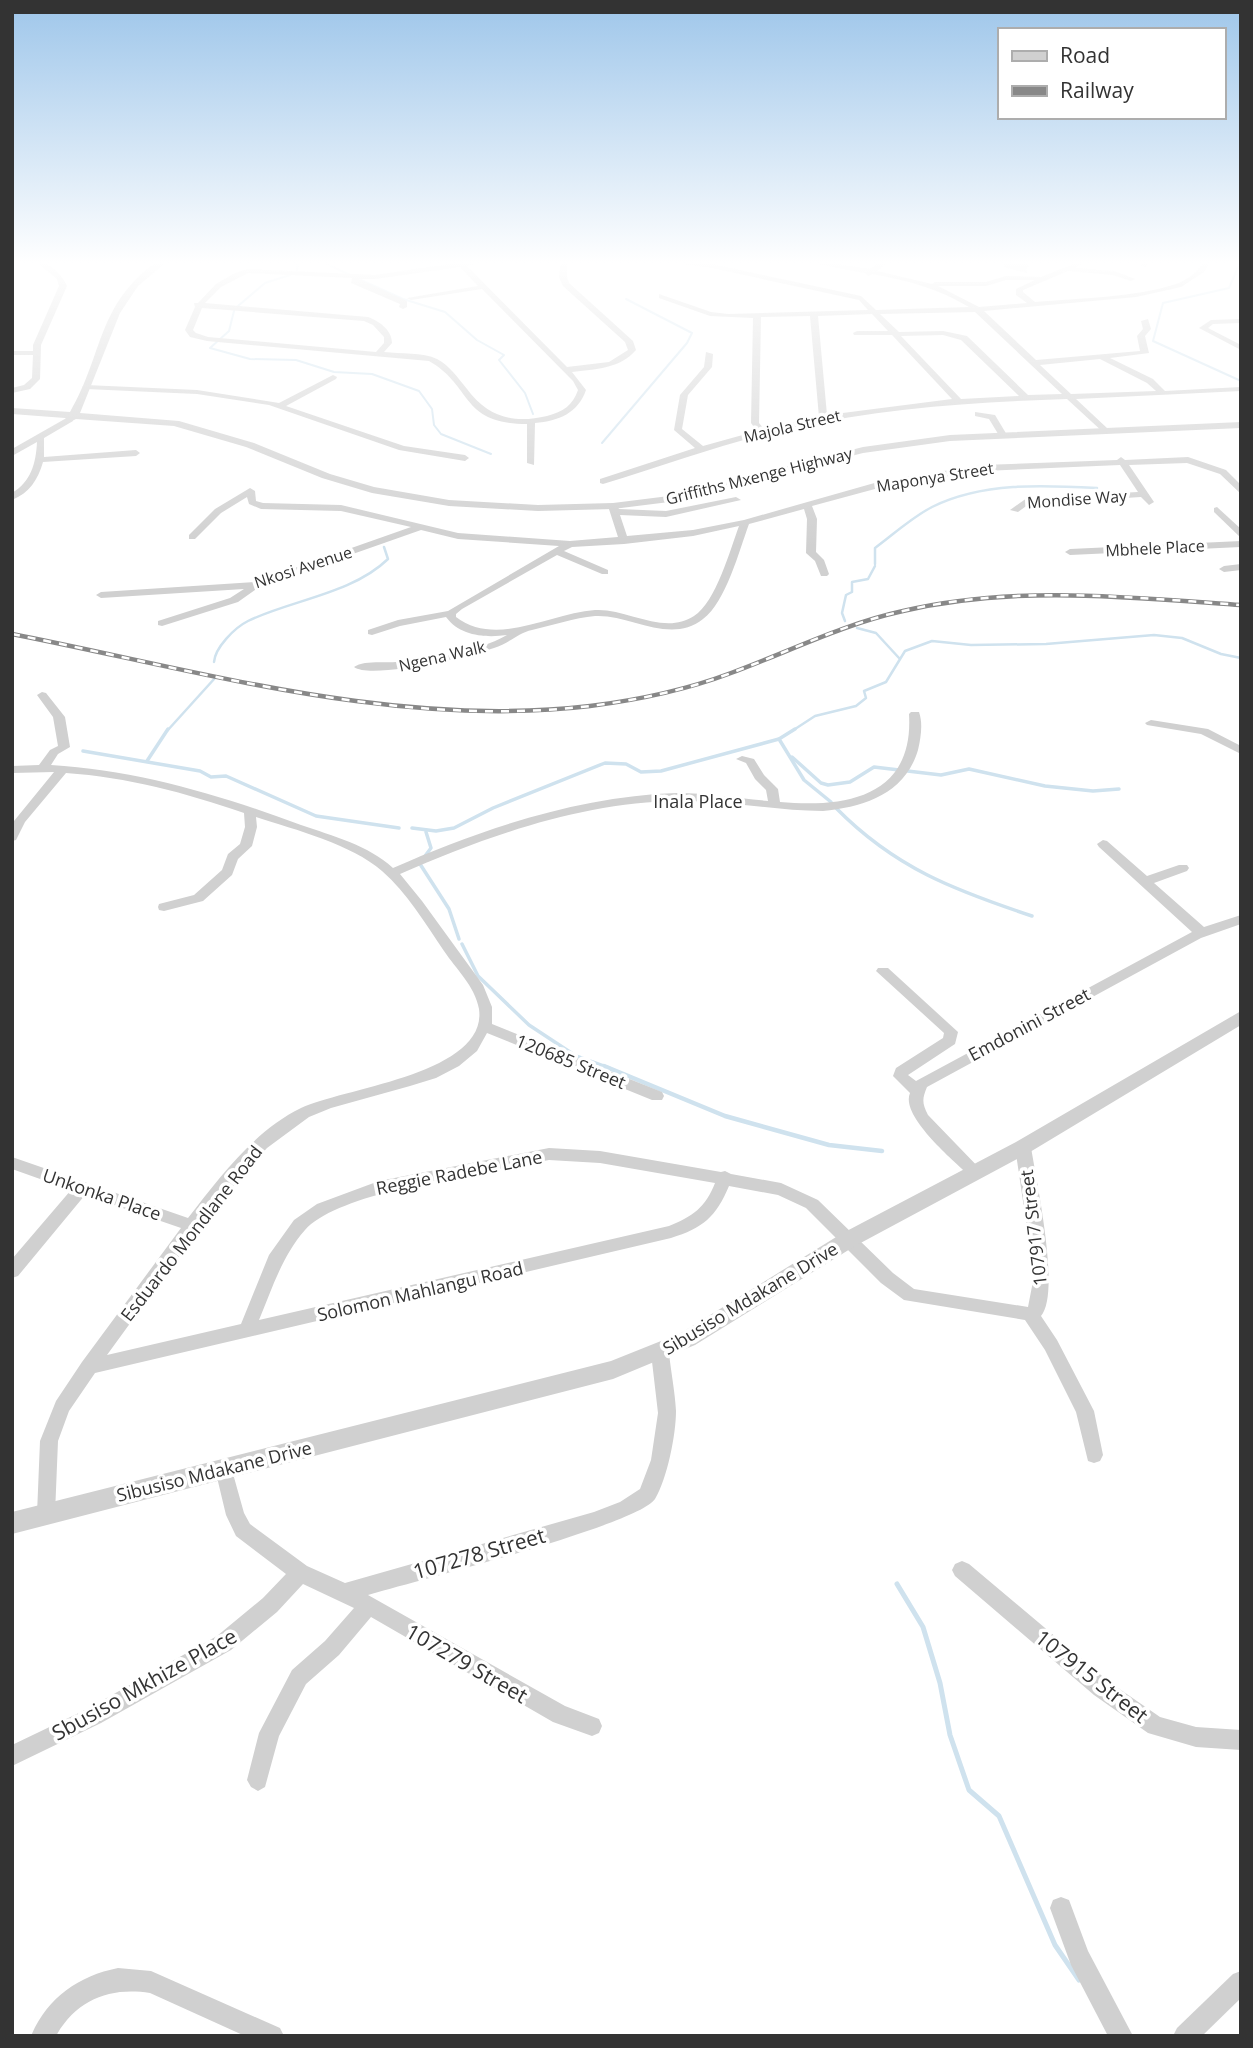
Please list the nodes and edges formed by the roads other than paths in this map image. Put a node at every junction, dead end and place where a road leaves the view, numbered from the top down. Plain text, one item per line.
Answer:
1 (36, 356) edge
2 (98, 356) edge
3 (402, 356) edge
4 (552, 356) edge
5 (628, 356) edge
6 (709, 356) edge
7 (756, 356) edge
8 (818, 356) edge
9 (916, 356) edge
10 (982, 356) edge
11 (1026, 356) edge
12 (1121, 356) edge
13 (1102, 357) junction
14 (1034, 363) junction
15 (566, 370) junction
16 (332, 377) dead end
17 (86, 387) junction
18 (1241, 389) edge
19 (12, 391) edge
20 (1164, 394) junction
21 (1072, 398) junction
22 (1027, 399) junction
23 (959, 402) junction
24 (80, 403) junction
25 (280, 406) junction
26 (29, 412) junction
27 (12, 413) edge
28 (978, 414) dead end
29 (72, 417) junction
30 (40, 418) junction
31 (823, 418) junction
32 (531, 422) junction
33 (1241, 425) edge
34 (54, 430) junction
35 (1104, 430) junction
36 (761, 431) junction
37 (1003, 435) junction
38 (41, 439) junction
39 (702, 449) junction
40 (12, 453) edge
41 (136, 453) dead end
42 (465, 458) dead end
43 (40, 460) junction
44 (1121, 460) junction
45 (531, 463) dead end
46 (603, 481) dead end
47 (1241, 491) edge
48 (12, 497) edge
49 (736, 500) dead end
50 (807, 505) junction
51 (614, 509) junction
52 (1217, 509) dead end
53 (1015, 510) dead end
54 (745, 522) junction
55 (418, 527) junction
56 (1241, 535) edge
57 (192, 537) dead end
58 (624, 541) junction
59 (570, 544) junction
60 (1241, 544) edge
61 (1070, 552) dead end
62 (559, 553) junction
63 (1241, 567) edge
64 (1224, 569) dead end
65 (605, 572) dead end
66 (824, 574) dead end
67 (256, 584) junction
68 (101, 594) dead end
69 (451, 612) junction
70 (162, 623) dead end
71 (520, 629) junction
72 (372, 632) dead end
73 (359, 667) dead end
74 (42, 695) dead end
75 (915, 714) dead end
76 (1151, 723) dead end
77 (1241, 751) edge
78 (741, 759) dead end
79 (44, 767) junction
80 (64, 768) junction
81 (12, 770) edge
82 (774, 804) junction
83 (250, 810) junction
84 (12, 837) edge
85 (1102, 845) dead end
86 (1183, 868) dead end
87 (392, 873) junction
88 (1146, 881) junction
89 (164, 907) dead end
90 (1241, 919) edge
91 (1202, 933) junction
92 (883, 971) dead end
93 (1241, 1017) edge
94 (485, 1027) junction
95 (916, 1090) junction
96 (657, 1096) dead end
97 (1023, 1147) junction
98 (12, 1163) edge
99 (976, 1172) junction
100 (725, 1177) junction
101 (82, 1187) junction
102 (192, 1226) junction
103 (850, 1242) junction
104 (12, 1271) edge
105 (1030, 1314) junction
106 (246, 1332) junction
107 (660, 1353) junction
108 (88, 1367) junction
109 (1094, 1455) dead end
110 (224, 1469) junction
111 (46, 1514) junction
112 (12, 1523) edge
113 (962, 1570) dead end
114 (300, 1573) junction
115 (345, 1592) junction
116 (368, 1606) junction
117 (592, 1726) dead end
118 (1241, 1740) edge
119 (12, 1756) edge
120 (258, 1780) dead end
121 (1061, 1908) dead end
122 (1241, 1982) edge
123 (43, 2036) edge
124 (272, 2036) edge
125 (1121, 2036) edge
126 (1185, 2036) edge

1 - 19 street
2 - 17 street
3 - 32 street
4 - 15 street
5 - 15 street
6 - 39 street
7 - 36 street
8 - 31 street
9 - 23 street
10 - 22 street
11 - 14 street
12 - 13 street
13 - 14 street
13 - 20 street
14 - 21 street
15 - 32 street
16 - 25 street
17 - 24 street
17 - 25 street
18 - 20 street, Majola Street
20 - 21 street, Majola Street
21 - 22 street, Majola Street
21 - 35 street
22 - 23 street, Majola Street
23 - 31 street, Majola Street
24 - 26 street
24 - 29 street
25 - 42 street
26 - 27 street, Griffiths Mxenge Highway
26 - 29 street, Griffiths Mxenge Highway
27 - 30 street, Griffiths Mxenge Highway
28 - 37 street
29 - 30 street, Griffiths Mxenge Highway
29 - 34 street
29 - 51 street, Griffiths Mxenge Highway
30 - 34 street
31 - 36 street, Majola Street
32 - 45 street
33 - 35 street, Griffiths Mxenge Highway
34 - 38 street
35 - 37 street, Griffiths Mxenge Highway
36 - 39 street, Majola Street
37 - 51 street, Griffiths Mxenge Highway
38 - 40 street
38 - 43 street
39 - 46 street, Majola Street
41 - 43 street
43 - 48 street
44 - 47 street, Maponya Street
44 - 50 street, Maponya Street
44 - 53 street, Mondise Way
49 - 51 street
50 - 54 street, Maponya Street
50 - 66 street
51 - 58 street
52 - 56 street
54 - 58 street, Maponya Street
54 - 71 street
55 - 57 street, Maponya Street
55 - 59 street, Maponya Street
55 - 67 street, Nkosi Avenue
58 - 59 street, Maponya Street
59 - 62 street
60 - 61 street, Mbhele Place
62 - 65 street
62 - 69 street
63 - 64 street
67 - 68 street, Nkosi Avenue
67 - 70 street
69 - 71 street
69 - 72 street
71 - 73 street, Ngena Walk
74 - 79 street
75 - 82 street, Inala Place
76 - 77 street
78 - 82 street
79 - 80 street
79 - 81 street
80 - 83 street
80 - 84 street
82 - 87 street, Inala Place
83 - 87 street
83 - 89 street
85 - 88 street
86 - 88 street
87 - 94 street
88 - 91 street
90 - 91 street, Emdonini Street
91 - 95 street, Emdonini Street
92 - 95 street
93 - 97 street, Sibusiso Mdakane Drive
94 - 96 street, 120685 Street
94 - 102 street, Esduardo Mondlane Road
95 - 99 street
97 - 99 street, Sibusiso Mdakane Drive
97 - 105 street, 107917 Street
98 - 101 street, Unkonka Place
99 - 103 street, Sibusiso Mdakane Drive
100 - 103 street, Reggie Radebe Lane
100 - 106 street, Solomon Mahlangu Road
100 - 106 street, Reggie Radebe Lane
101 - 102 street, Unkonka Place
101 - 104 street
102 - 108 street, Esduardo Mondlane Road
103 - 105 street, Reggie Radebe Lane
103 - 107 street, Sibusiso Mdakane Drive
105 - 109 street
106 - 108 street, Solomon Mahlangu Road
107 - 110 street, Sibusiso Mdakane Drive
107 - 115 street, 107278 Street
108 - 111 street, Esduardo Mondlane Road
110 - 111 street, Sibusiso Mdakane Drive
110 - 114 street
111 - 112 street, Sibusiso Mdakane Drive
113 - 118 street, 107915 Street
114 - 115 street
114 - 119 street, Sbusiso Mkhize Place
115 - 116 street, 107279 Street
116 - 117 street, 107279 Street
116 - 120 street
121 - 125 street
122 - 126 street
123 - 124 street

